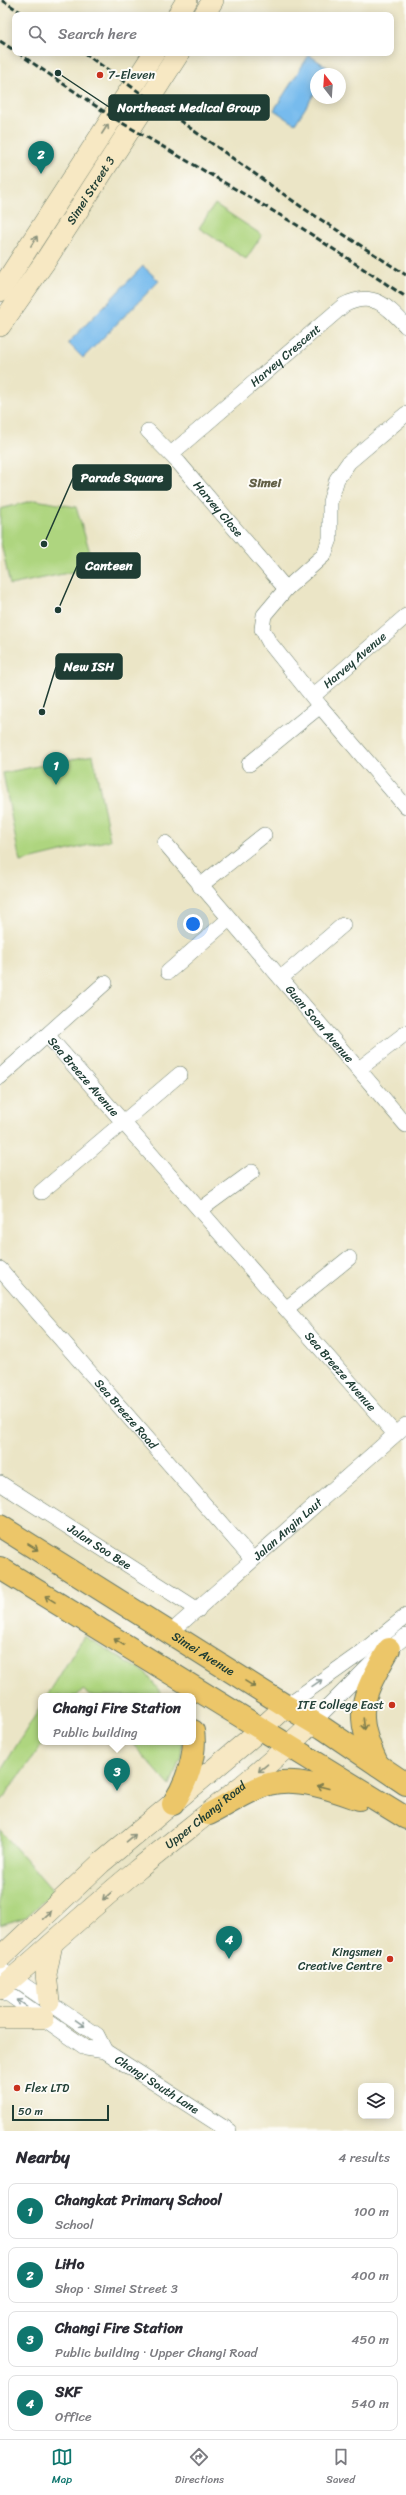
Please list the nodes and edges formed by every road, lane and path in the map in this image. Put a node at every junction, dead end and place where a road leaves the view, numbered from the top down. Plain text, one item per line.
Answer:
1 (187, 0) edge
2 (213, 0) edge
3 (180, 12) edge
4 (206, 12) edge
5 (152, 56) edge
6 (177, 56) edge
7 (0, 291) edge
8 (0, 326) edge
9 (406, 326) edge
10 (406, 414) edge
11 (148, 431) dead end
12 (171, 454) junction
13 (286, 589) junction
14 (406, 616) edge
15 (316, 701) junction
16 (249, 764) dead end
17 (406, 807) edge
18 (264, 835) dead end
19 (166, 843) dead end
20 (200, 886) junction
21 (229, 920) junction
22 (343, 925) dead end
23 (168, 972) dead end
24 (281, 978) junction
25 (105, 983) dead end
26 (406, 1033) edge
27 (48, 1036) junction
28 (359, 1069) junction
29 (180, 1074) dead end
30 (0, 1077) edge
31 (123, 1122) junction
32 (406, 1125) edge
33 (252, 1172) dead end
34 (41, 1192) dead end
35 (200, 1210) junction
36 (350, 1258) dead end
37 (0, 1269) edge
38 (286, 1309) junction
39 (400, 1430) edge
40 (0, 1483) edge
41 (0, 1526) edge
42 (252, 1559) junction
43 (0, 1568) edge
44 (198, 1610) junction
45 (406, 1616) edge
46 (170, 1633) junction
47 (406, 1636) edge
48 (389, 1649) junction
49 (152, 1663) junction
50 (173, 1693) edge
51 (286, 1706) junction
52 (313, 1722) junction
53 (262, 1728) junction
54 (193, 1745) edge
55 (289, 1746) junction
56 (378, 1765) junction
57 (406, 1784) edge
58 (173, 1804) junction
59 (209, 1814) junction
60 (403, 1816) edge
61 (9, 1941) edge
62 (52, 1944) junction
63 (0, 1958) edge
64 (3, 1983) edge
65 (46, 2010) junction
66 (0, 2018) edge
67 (229, 2131) edge

1 - 3 street
2 - 4 street
7 -> 5 street, Simei Street 3
6 - 8 street, Simei Street 3
9 - 12 street, Harvey Crescent
10 - 13 street
11 - 12 street, Harvey Close
12 - 13 street, Harvey Close
13 - 15 street
14 - 15 street, Harvey Avenue
15 - 16 street, Harvey Avenue
15 - 17 street, Harvey Avenue
18 - 20 street
19 - 20 street, Guan Soon Avenue
20 - 21 street, Guan Soon Avenue
21 - 23 street
21 - 24 street, Guan Soon Avenue
22 - 24 street, Guan Soon Avenue
24 - 28 street, Guan Soon Avenue
25 - 27 street, Sea Breeze Avenue
26 - 28 street, Guan Soon Avenue
27 - 30 street
27 - 31 street, Sea Breeze Avenue
28 - 32 street, Guan Soon Avenue
29 - 31 street, Sea Breeze Avenue
31 - 34 street, Sea Breeze Avenue
31 - 35 street, Sea Breeze Avenue
33 - 35 street
35 - 38 street, Sea Breeze Avenue
36 - 38 street
37 - 42 street, Sea Breeze Road
38 - 39 street, Sea Breeze Avenue
39 - 42 street, Jalan Angin Laut
40 - 44 street, Jalan Soo Bee
41 -> 46 main road, Simei Avenue
42 - 44 street, Jalan Angin Laut
49 -> 43 main road
44 - 46 street, Jalan Angin Laut
51 -> 45 street
46 -> 51 main road, Simei Avenue
47 - 48 street, Upper Changi Road
48 - 52 street, Upper Changi Road
48 -> 56 main road
49 - 50 main road
49 - 53 main road
51 - 52 main road, Simei Avenue
51 - 53 street
52 - 55 street, Upper Changi Road
52 - 56 main road, Simei Avenue
53 - 55 main road
53 - 58 street
54 - 58 main road
55 -> 59 street, Upper Changi Road
55 - 60 main road
56 - 57 main road, Simei Avenue
61 -> 58 street
60 -> 59 main road
59 -> 62 street, Upper Changi Road
61 - 63 street
62 - 64 street, Upper Changi Road
62 - 65 street
64 - 65 street, Changi South Lane
65 - 66 street
65 - 67 street, Changi South Lane

